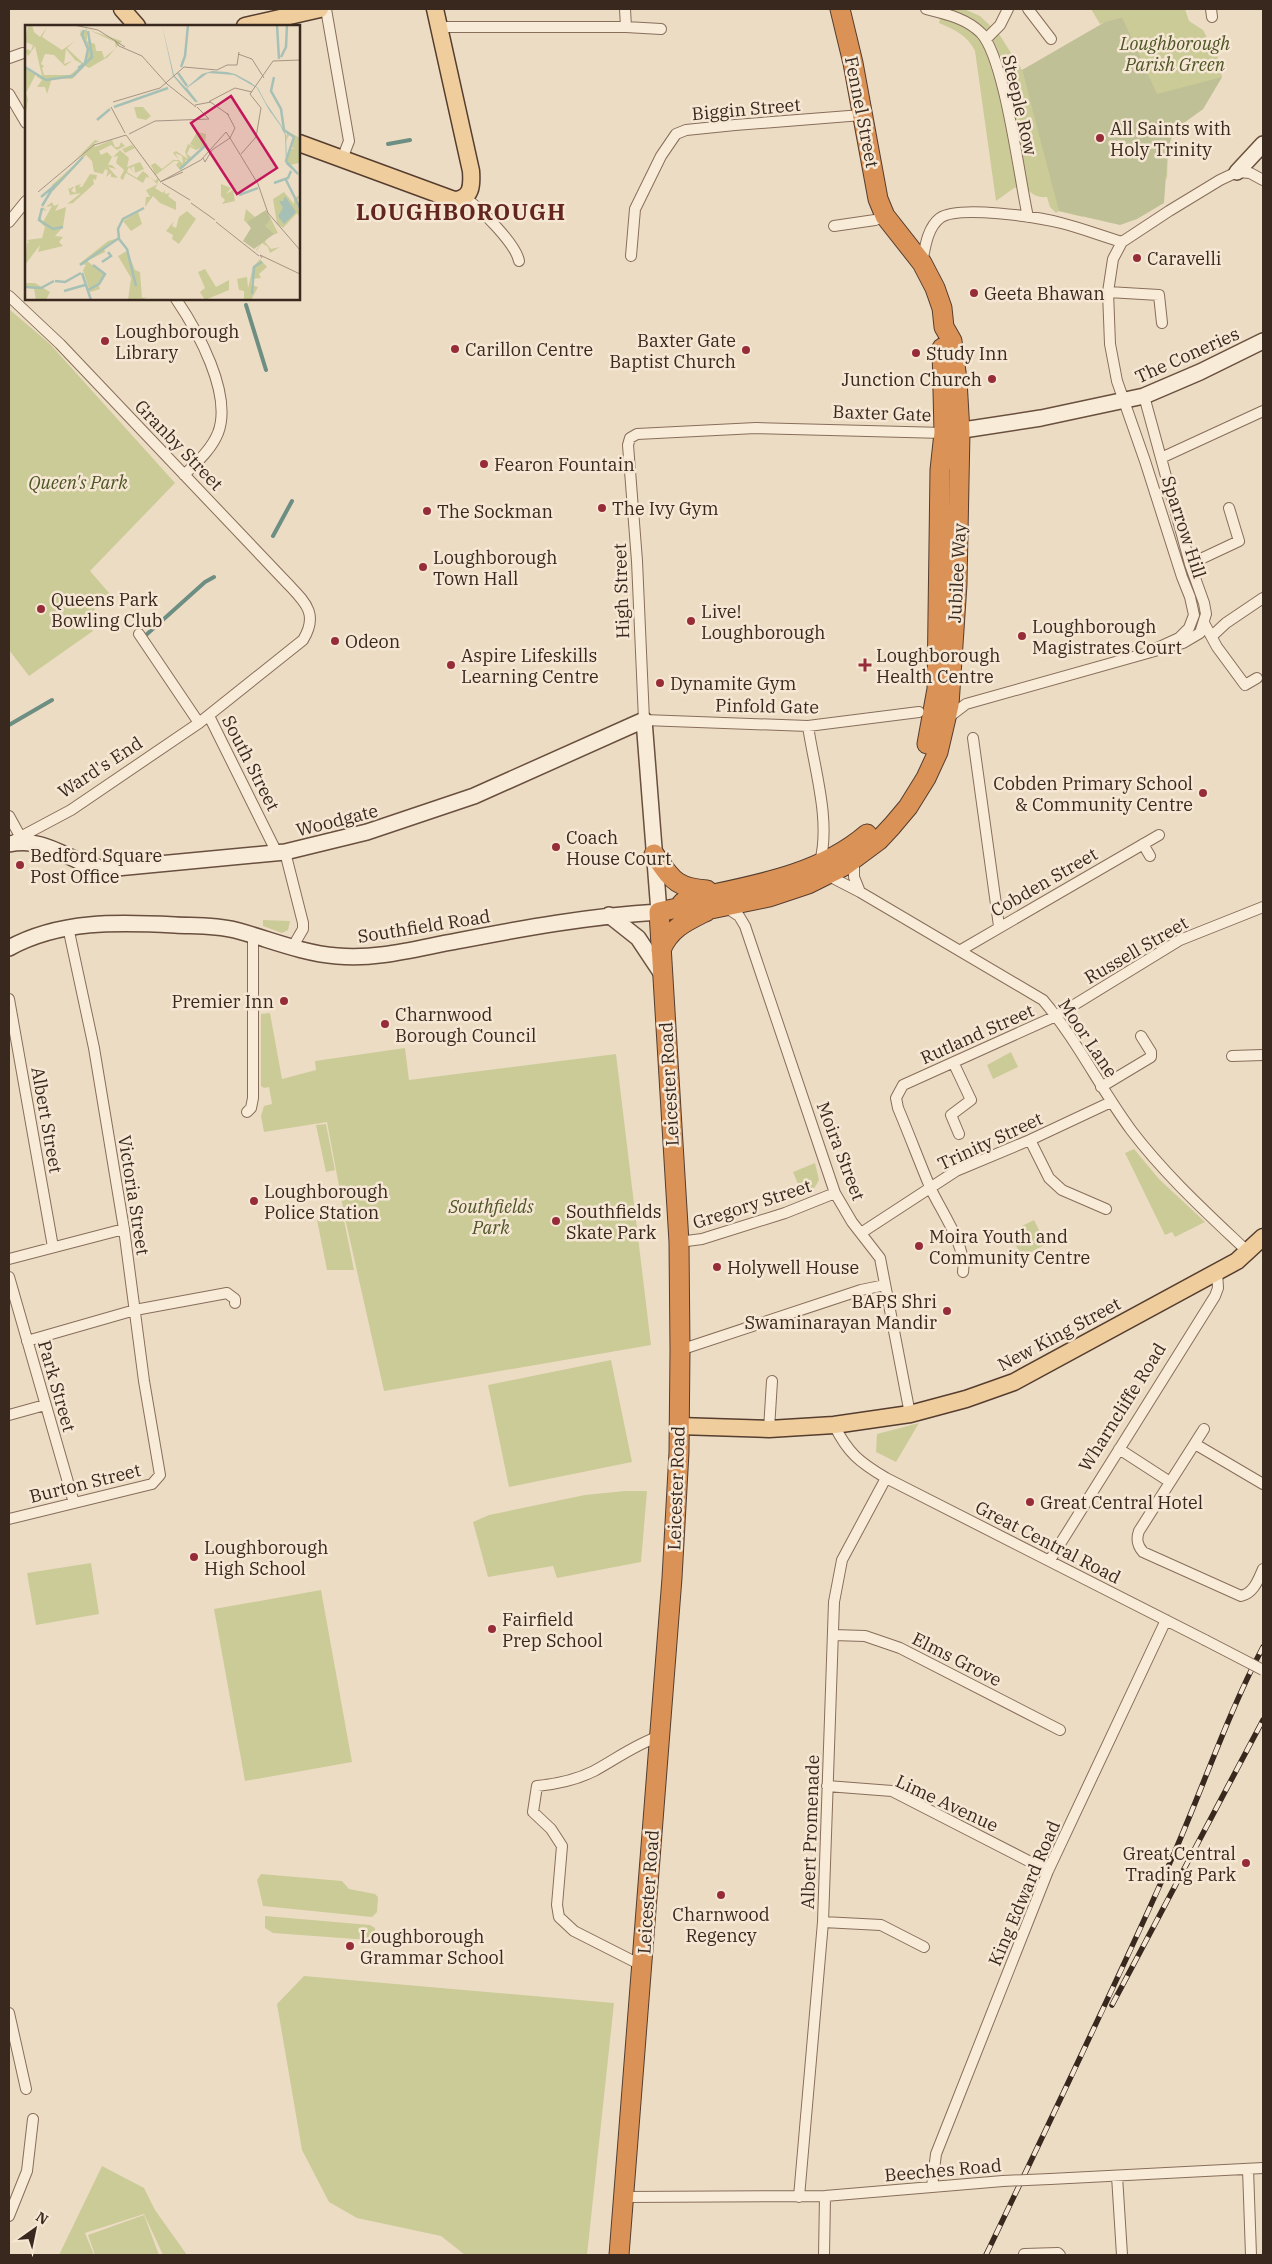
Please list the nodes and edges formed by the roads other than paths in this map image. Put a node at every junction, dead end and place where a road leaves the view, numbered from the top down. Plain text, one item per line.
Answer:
1 (122, 9) edge
2 (320, 9) edge
3 (326, 9) edge
4 (435, 9) edge
5 (625, 9) edge
6 (840, 9) edge
7 (926, 9) edge
8 (1008, 9) edge
9 (1028, 9) edge
10 (136, 25) edge
11 (249, 25) edge
12 (438, 27) junction
13 (626, 27) junction
14 (661, 30) dead end
15 (986, 39) junction
16 (1051, 39) dead end
17 (23, 53) dead end
18 (9, 58) edge
19 (9, 94) edge
20 (862, 115) junction
21 (25, 121) edge
22 (300, 143) edge
23 (1263, 144) edge
24 (342, 159) junction
25 (1237, 172) junction
26 (1263, 180) edge
27 (464, 198) junction
28 (25, 201) edge
29 (885, 216) junction
30 (1028, 217) junction
31 (9, 222) edge
32 (834, 226) dead end
33 (1122, 242) junction
34 (631, 256) dead end
35 (519, 261) dead end
36 (922, 263) junction
37 (1108, 292) junction
38 (9, 296) edge
39 (177, 300) edge
40 (1162, 323) dead end
41 (1263, 341) edge
42 (1144, 396) junction
43 (1125, 400) junction
44 (1262, 415) edge
45 (952, 432) junction
46 (635, 434) joint
47 (1161, 458) junction
48 (184, 475) junction
49 (1229, 508) dead end
50 (1190, 564) junction
51 (1263, 598) edge
52 (1204, 623) junction
53 (309, 626) joint
54 (139, 634) dead end
55 (1212, 636) junction
56 (1155, 649) junction
57 (1257, 678) dead end
58 (919, 712) dead end
59 (209, 716) junction
60 (946, 719) junction
61 (644, 720) junction
62 (199, 723) junction
63 (808, 726) junction
64 (973, 738) dead end
65 (9, 816) edge
66 (1159, 835) dead end
67 (15, 841) edge
68 (1143, 844) junction
69 (281, 853) junction
70 (654, 854) junction
71 (1150, 856) dead end
72 (854, 860) junction
73 (824, 861) junction
74 (860, 892) junction
75 (753, 900) junction
76 (720, 902) junction
77 (1263, 907) edge
78 (668, 910) junction
79 (610, 915) junction
80 (745, 926) junction
81 (999, 926) junction
82 (68, 927) junction
83 (253, 935) junction
84 (9, 948) edge
85 (292, 948) junction
86 (661, 950) junction
87 (961, 950) junction
88 (662, 974) junction
89 (9, 999) edge
90 (1056, 1016) junction
91 (1141, 1036) dead end
92 (1263, 1055) edge
93 (1232, 1056) dead end
94 (954, 1064) junction
95 (1101, 1086) junction
96 (1111, 1102) junction
97 (247, 1112) dead end
98 (959, 1134) dead end
99 (1030, 1140) junction
100 (930, 1188) junction
101 (835, 1193) junction
102 (1106, 1209) dead end
103 (124, 1229) junction
104 (861, 1233) junction
105 (1263, 1237) edge
106 (679, 1242) junction
107 (53, 1247) junction
108 (1243, 1257) junction
109 (9, 1259) edge
110 (963, 1272) dead end
111 (1217, 1272) junction
112 (9, 1277) edge
113 (885, 1285) junction
114 (235, 1303) dead end
115 (135, 1310) junction
116 (27, 1341) junction
117 (680, 1350) junction
118 (772, 1381) dead end
119 (45, 1405) junction
120 (910, 1414) junction
121 (9, 1415) edge
122 (834, 1425) junction
123 (679, 1426) junction
124 (769, 1429) junction
125 (1204, 1429) dead end
126 (1195, 1444) junction
127 (1119, 1449) junction
128 (160, 1469) joint
129 (886, 1478) junction
130 (1170, 1482) junction
131 (1263, 1484) edge
132 (74, 1503) junction
133 (9, 1519) edge
134 (1050, 1560) junction
135 (1263, 1568) edge
136 (1166, 1620) junction
137 (834, 1635) junction
138 (1263, 1670) edge
139 (1060, 1730) dead end
140 (660, 1736) junction
141 (827, 1786) junction
142 (1048, 1871) junction
143 (824, 1922) junction
144 (924, 1947) dead end
145 (643, 1966) junction
146 (9, 2013) edge
147 (26, 2089) dead end
148 (33, 2119) dead end
149 (1263, 2168) edge
150 (1248, 2169) junction
151 (1117, 2176) junction
152 (932, 2186) junction
153 (825, 2196) junction
154 (624, 2197) junction
155 (799, 2197) junction
156 (9, 2216) edge
157 (1024, 2254) dead end
158 (619, 2255) edge
159 (824, 2255) edge
160 (1060, 2255) edge
161 (1122, 2255) edge
162 (1251, 2255) edge

1 - 10 main road
2 - 11 main road
3 - 24 street
4 - 12 main road
5 - 13 street
6 - 20 highway, Fennel Street
7 - 15 street, Steeple Row
8 - 15 street
9 - 16 street
12 - 13 street
12 - 27 main road
13 - 14 street
15 - 30 street, Steeple Row
17 - 18 street
19 - 21 street
20 - 29 highway, Fennel Street
20 - 34 street, Biggin Street
22 - 24 main road
23 - 25 main road
24 - 27 main road
25 - 26 street
25 - 33 street
27 - 35 street
28 - 31 street
29 - 32 street
29 - 36 highway, Fennel Street
30 - 33 street
30 - 36 street
33 - 37 street, Sparrow Hill
36 - 45 highway, Fennel Street
37 - 40 street
37 - 43 street, Sparrow Hill
38 - 48 street, Granby Street
39 - 48 street
41 - 42 main road, The Coneries
42 - 43 main road, The Coneries
42 - 47 street, Sparrow Hill
43 - 45 main road, Baxter Gate
43 - 56 street, Sparrow Hill
44 - 47 street
45 - 46 street, Baxter Gate
45 - 60 highway, Jubilee Way
45 - 73 highway, Jubilee Way
46 - 61 street, High Street
47 - 50 street, Sparrow Hill
48 - 53 street, Granby Street
49 - 50 street
50 - 52 street, Sparrow Hill
51 - 55 street
52 - 55 street
52 - 56 street
53 - 59 street, Ward's End
54 - 62 street
55 - 57 street
56 - 60 street
58 - 63 street, Pinfold Gate
59 - 62 street, Ward's End
59 - 69 street, South Street
60 - 72 highway, Jubilee Way
61 - 63 street, Pinfold Gate
61 - 69 main road, Woodgate
61 - 70 main road, Leicester Road
62 - 67 street, Ward's End
63 - 73 street
64 - 81 street
65 - 67 street
66 - 68 street, Cobden Street
67 - 69 main road, Woodgate
68 - 71 street
68 - 81 street, Cobden Street
69 - 85 street, South Street
70 - 76 highway
70 - 78 main road, Leicester Road
72 - 73 highway, Jubilee Way
72 - 74 street
73 - 74 street, Moor Lane
73 - 75 highway
73 - 76 highway
74 - 87 street, Moor Lane
75 - 76 highway
75 - 80 street
76 - 78 highway
76 - 80 street, Moira Street
76 - 86 highway
77 - 90 street, Russell Street
78 - 79 main road, Southfield Road
78 - 86 highway, Leicester Road
79 - 85 main road, Southfield Road
79 - 88 main road
80 - 101 street, Moira Street
81 - 87 street, Cobden Street
82 - 83 main road, Southfield Road
82 - 84 main road, Southfield Road
82 - 103 street, Victoria Street
83 - 85 main road, Southfield Road
83 - 97 street
86 - 88 highway, Leicester Road
87 - 90 street, Moor Lane
88 - 106 highway, Leicester Road
89 - 107 street, Albert Street
90 - 94 street, Rutland Street
90 - 95 street, Moor Lane
91 - 95 street
92 - 93 street
94 - 98 street
94 - 100 street, Rutland Street
95 - 96 street, Moor Lane
96 - 99 street, Trinity Street
96 - 108 street, Moor Lane
99 - 100 street, Trinity Street
99 - 102 street
100 - 104 street, Trinity Street
100 - 110 street
101 - 104 street, Moira Street
101 - 106 street, Gregory Street
103 - 107 street
103 - 115 street, Victoria Street
104 - 113 street, Moira Street
105 - 108 main road
106 - 117 highway, Leicester Road
107 - 109 street
108 - 111 main road, New King Street
111 - 120 main road, New King Street
111 - 127 street, Wharncliffe Road
112 - 116 street, Park Street
113 - 117 street
113 - 120 street, Moira Street
114 - 115 street
115 - 116 street
115 - 128 street, Victoria Street
116 - 119 street, Park Street
117 - 123 highway, Leicester Road
118 - 124 street
119 - 121 street
119 - 132 street, Park Street
120 - 122 main road, New King Street
122 - 124 main road, New King Street
122 - 129 street, Great Central Road
123 - 124 main road, New King Street
123 - 140 highway, Leicester Road
125 - 126 street
126 - 130 street
126 - 131 street
127 - 130 street
127 - 134 street, Wharncliffe Road
128 - 132 street, Burton Street
129 - 134 street, Great Central Road
129 - 137 street, Albert Promenade
130 - 135 street
132 - 133 street, Burton Street
134 - 136 street, Great Central Road
136 - 138 street, Great Central Road, bridge
136 - 142 street, King Edward Road
137 - 139 street, Elms Grove
137 - 141 street, Albert Promenade
140 - 145 highway, Leicester Road
140 - 145 street
141 - 142 street, Lime Avenue
141 - 143 street, Albert Promenade
142 - 152 street, King Edward Road
143 - 144 street
143 - 155 street, Albert Promenade
145 - 154 highway, Leicester Road
146 - 147 street
148 - 156 street
149 - 150 street, Beeches Road
150 - 151 street, Beeches Road
150 - 162 street
151 - 152 street, Beeches Road, bridge
151 - 161 street
152 - 153 street, Beeches Road
153 - 155 street, Beeches Road
153 - 159 street
154 - 155 street, Beeches Road
154 - 158 highway, Leicester Road
157 - 160 street

